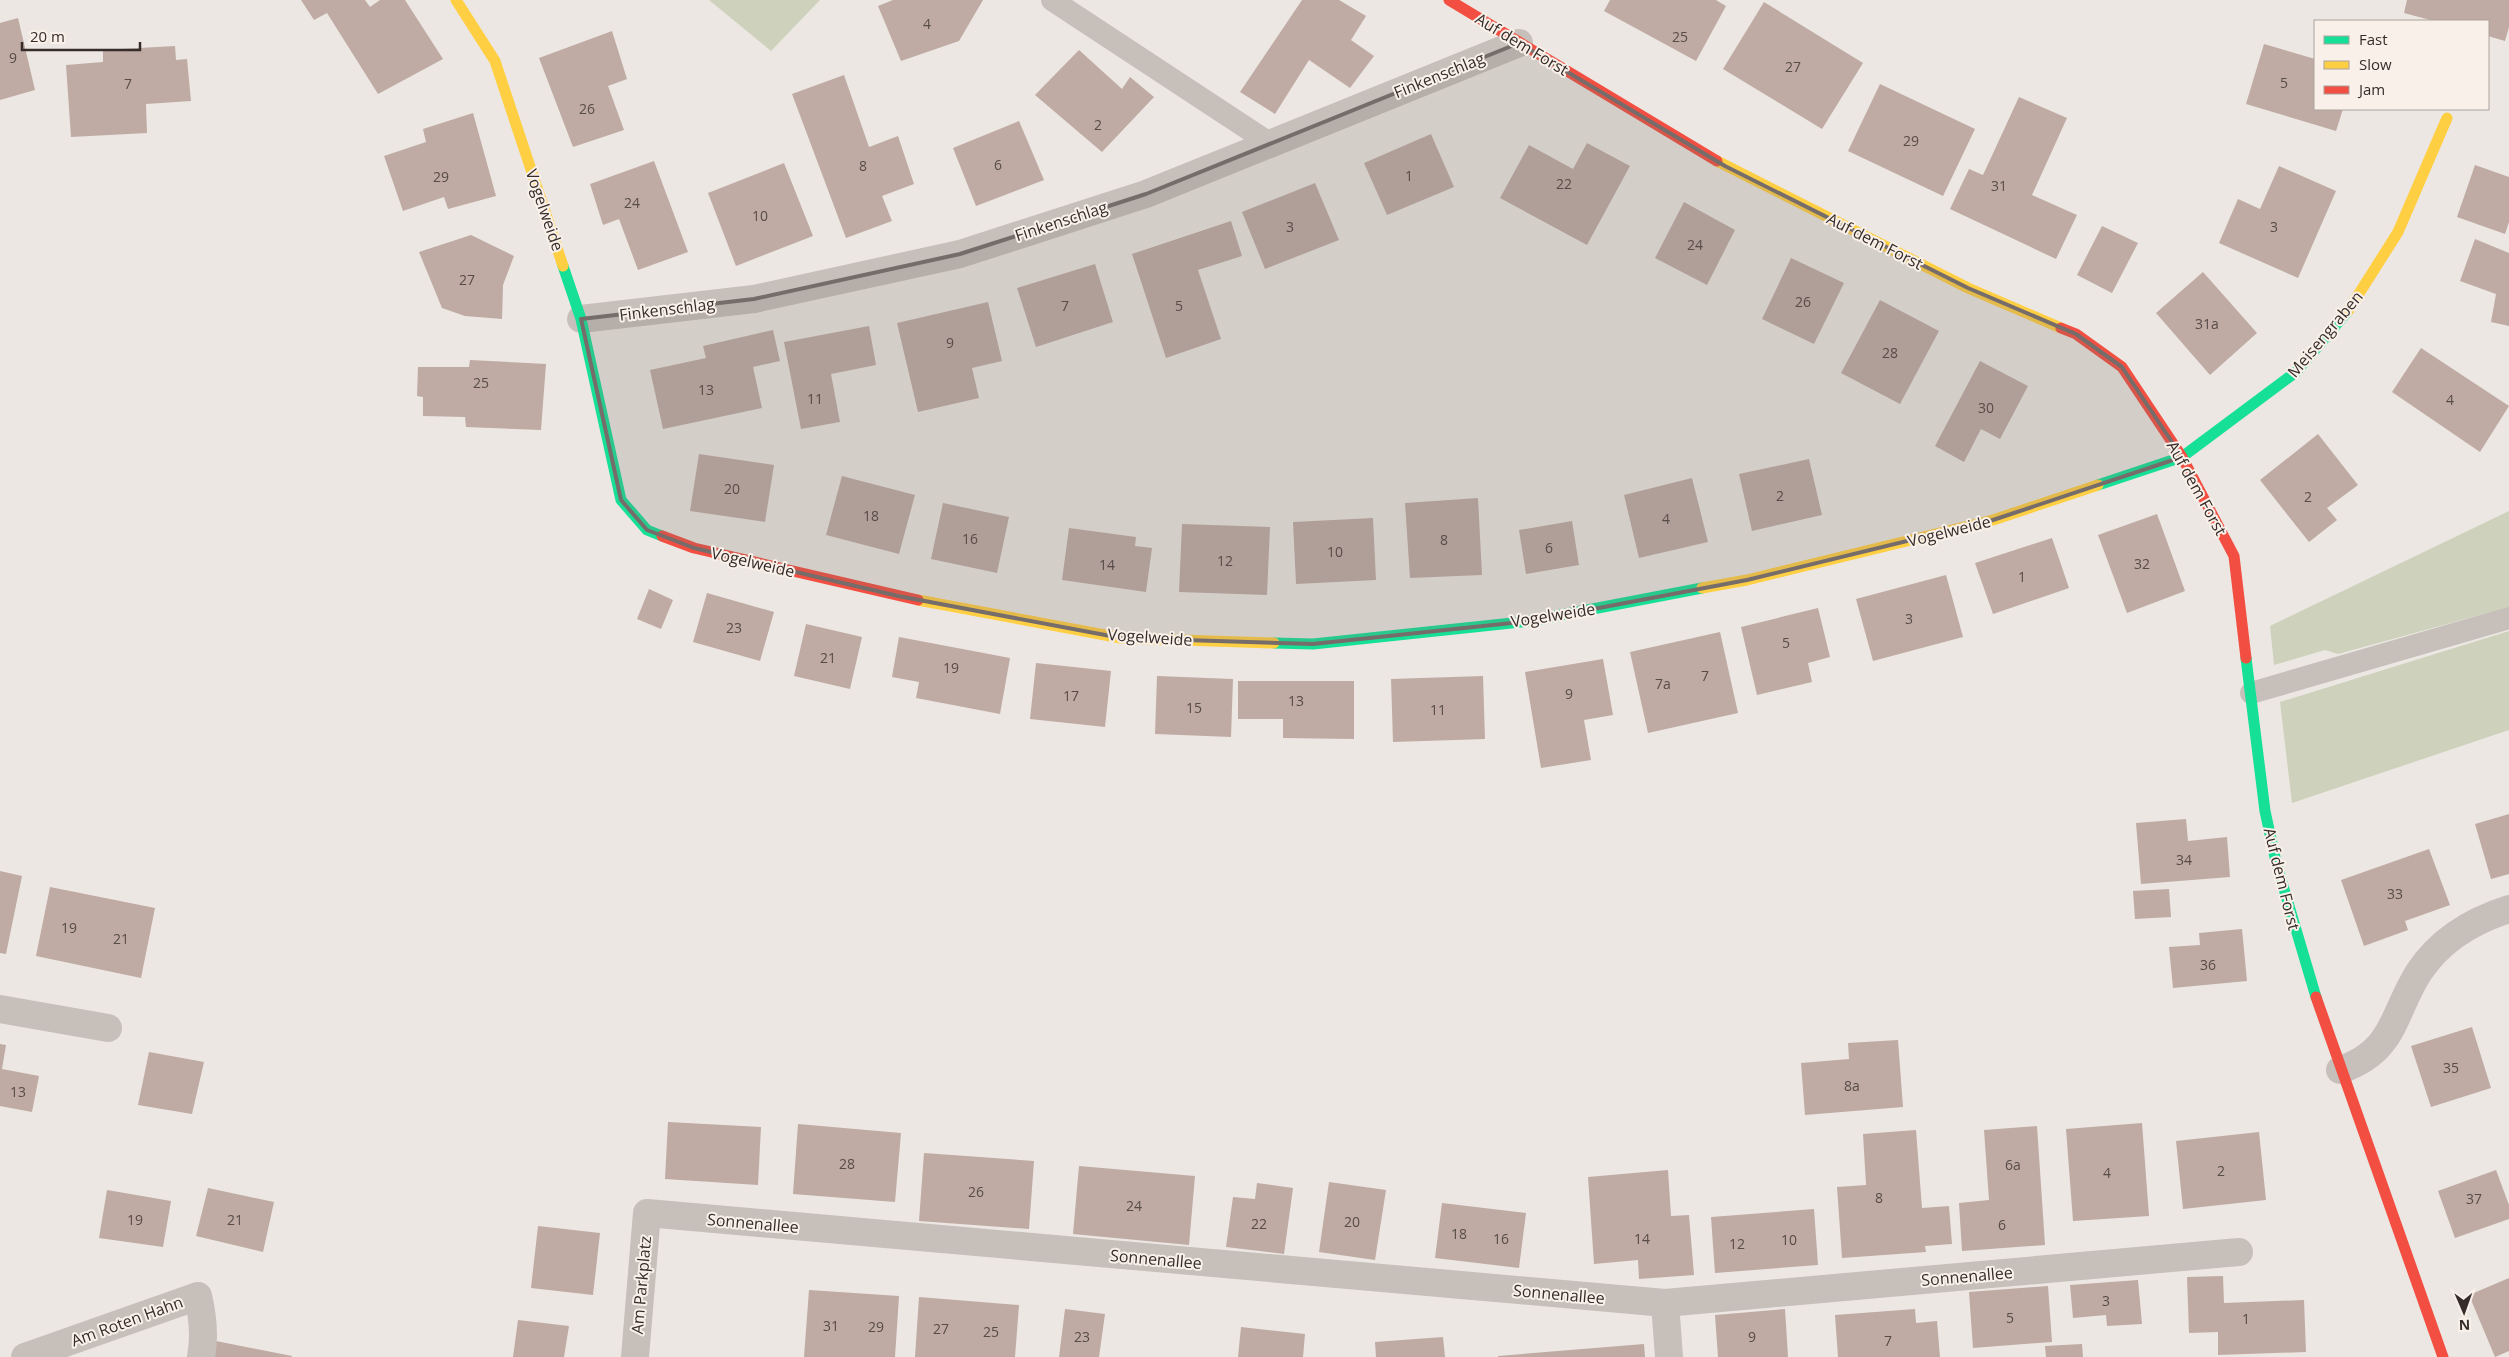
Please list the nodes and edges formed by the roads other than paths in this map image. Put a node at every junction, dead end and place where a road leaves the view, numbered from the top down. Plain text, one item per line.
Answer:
1 (456, 0) edge
2 (1052, 0) edge
3 (1449, 0) edge
4 (1518, 43) junction
5 (2447, 118) dead end
6 (1270, 144) junction
7 (581, 319) junction
8 (2182, 457) junction
9 (2509, 618) edge
10 (2251, 694) junction
11 (2509, 909) edge
12 (0, 1009) edge
13 (108, 1028) dead end
14 (2340, 1070) junction
15 (647, 1213) joint
16 (2239, 1252) dead end
17 (1665, 1302) junction
18 (25, 1357) edge
19 (201, 1357) edge
20 (635, 1357) edge
21 (1669, 1357) edge
22 (2443, 1357) edge

1 - 7 street, Vogelweide
2 - 6 lane
3 - 4 street, Auf dem Forst
4 - 6 street, Finkenschlag
4 - 8 street, Auf dem Forst
5 - 8 street, Meisengraben
6 - 7 street, Finkenschlag
7 - 8 street, Vogelweide
8 - 10 street, Auf dem Forst
9 - 10 lane
10 - 14 street, Auf dem Forst
11 - 14 street
12 - 13 street
14 - 22 street, Auf dem Forst
15 - 17 street, Sonnenallee
15 - 20 street, Am Parkplatz
16 - 17 street, Sonnenallee
17 - 21 street
18 - 19 street, Am Roten Hahn

